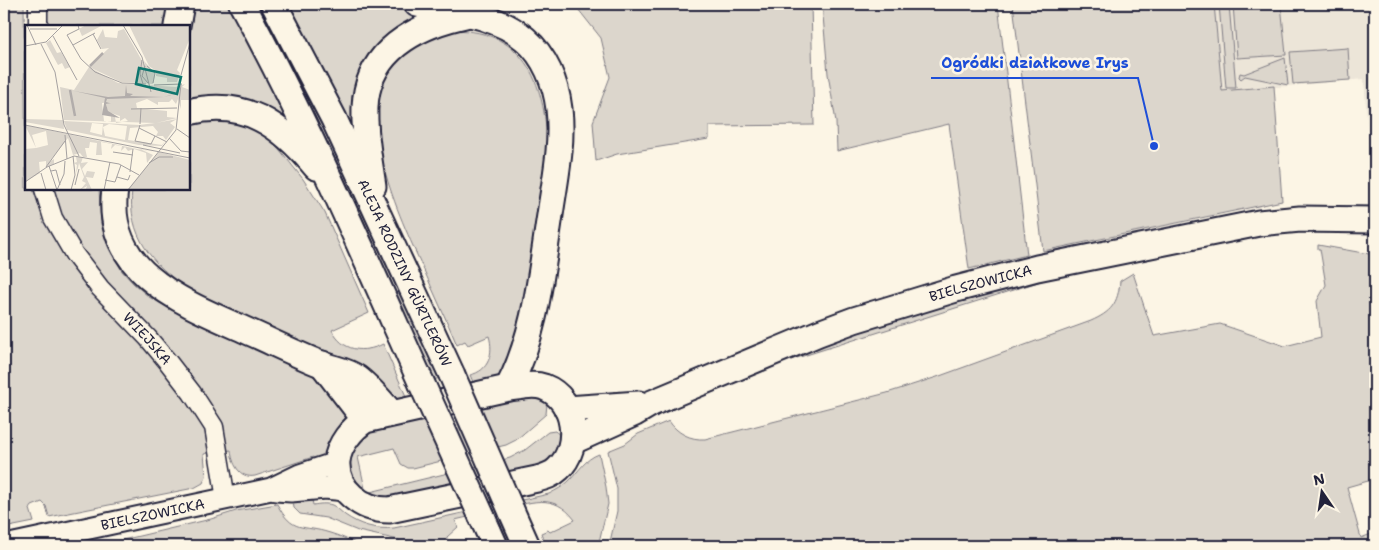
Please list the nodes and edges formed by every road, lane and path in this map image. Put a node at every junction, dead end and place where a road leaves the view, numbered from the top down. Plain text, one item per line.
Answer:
1 (38, 4) edge
2 (181, 4) edge
3 (242, 4) edge
4 (274, 4) edge
5 (417, 4) edge
6 (470, 14) junction
7 (38, 25) edge
8 (177, 25) edge
9 (190, 112) edge
10 (44, 190) edge
11 (115, 190) edge
12 (335, 190) junction
13 (375, 206) junction
14 (1324, 220) junction
15 (1375, 220) edge
16 (1375, 238) edge
17 (533, 321) junction
18 (322, 364) junction
19 (539, 386) junction
20 (508, 388) junction
21 (652, 403) junction
22 (567, 409) junction
23 (391, 413) junction
24 (364, 420) junction
25 (573, 441) junction
26 (337, 461) junction
27 (271, 489) junction
28 (346, 490) junction
29 (226, 499) junction
30 (5, 546) edge
31 (494, 546) edge
32 (527, 546) edge

1 - 7 street
2 - 8 main road
3 - 12 main road, ALEJA RODZINY GÜRTLERÓW
4 - 13 main road, ALEJA RODZINY GÜRTLERÓW
5 - 6 main road
6 - 13 main road
6 - 17 main road
9 - 12 main road
10 - 29 street, WIEJSKA
11 - 18 main road
12 - 31 main road, ALEJA RODZINY GÜRTLERÓW, bridge
13 - 32 main road, ALEJA RODZINY GÜRTLERÓW, bridge
14 - 15 main road, BIELSZOWICKA
14 - 16 main road, BIELSZOWICKA
14 - 21 main road, BIELSZOWICKA
17 - 19 main road
17 - 20 main road
18 - 23 main road
18 - 24 main road
19 - 20 main road
19 - 22 main road
20 - 23 main road
21 - 22 main road
21 - 25 main road
22 - 25 main road
23 - 24 main road
24 - 26 main road
25 - 28 main road
26 - 27 street
26 - 28 main road
27 - 28 street
27 - 29 street, BIELSZOWICKA
29 - 30 street, BIELSZOWICKA

